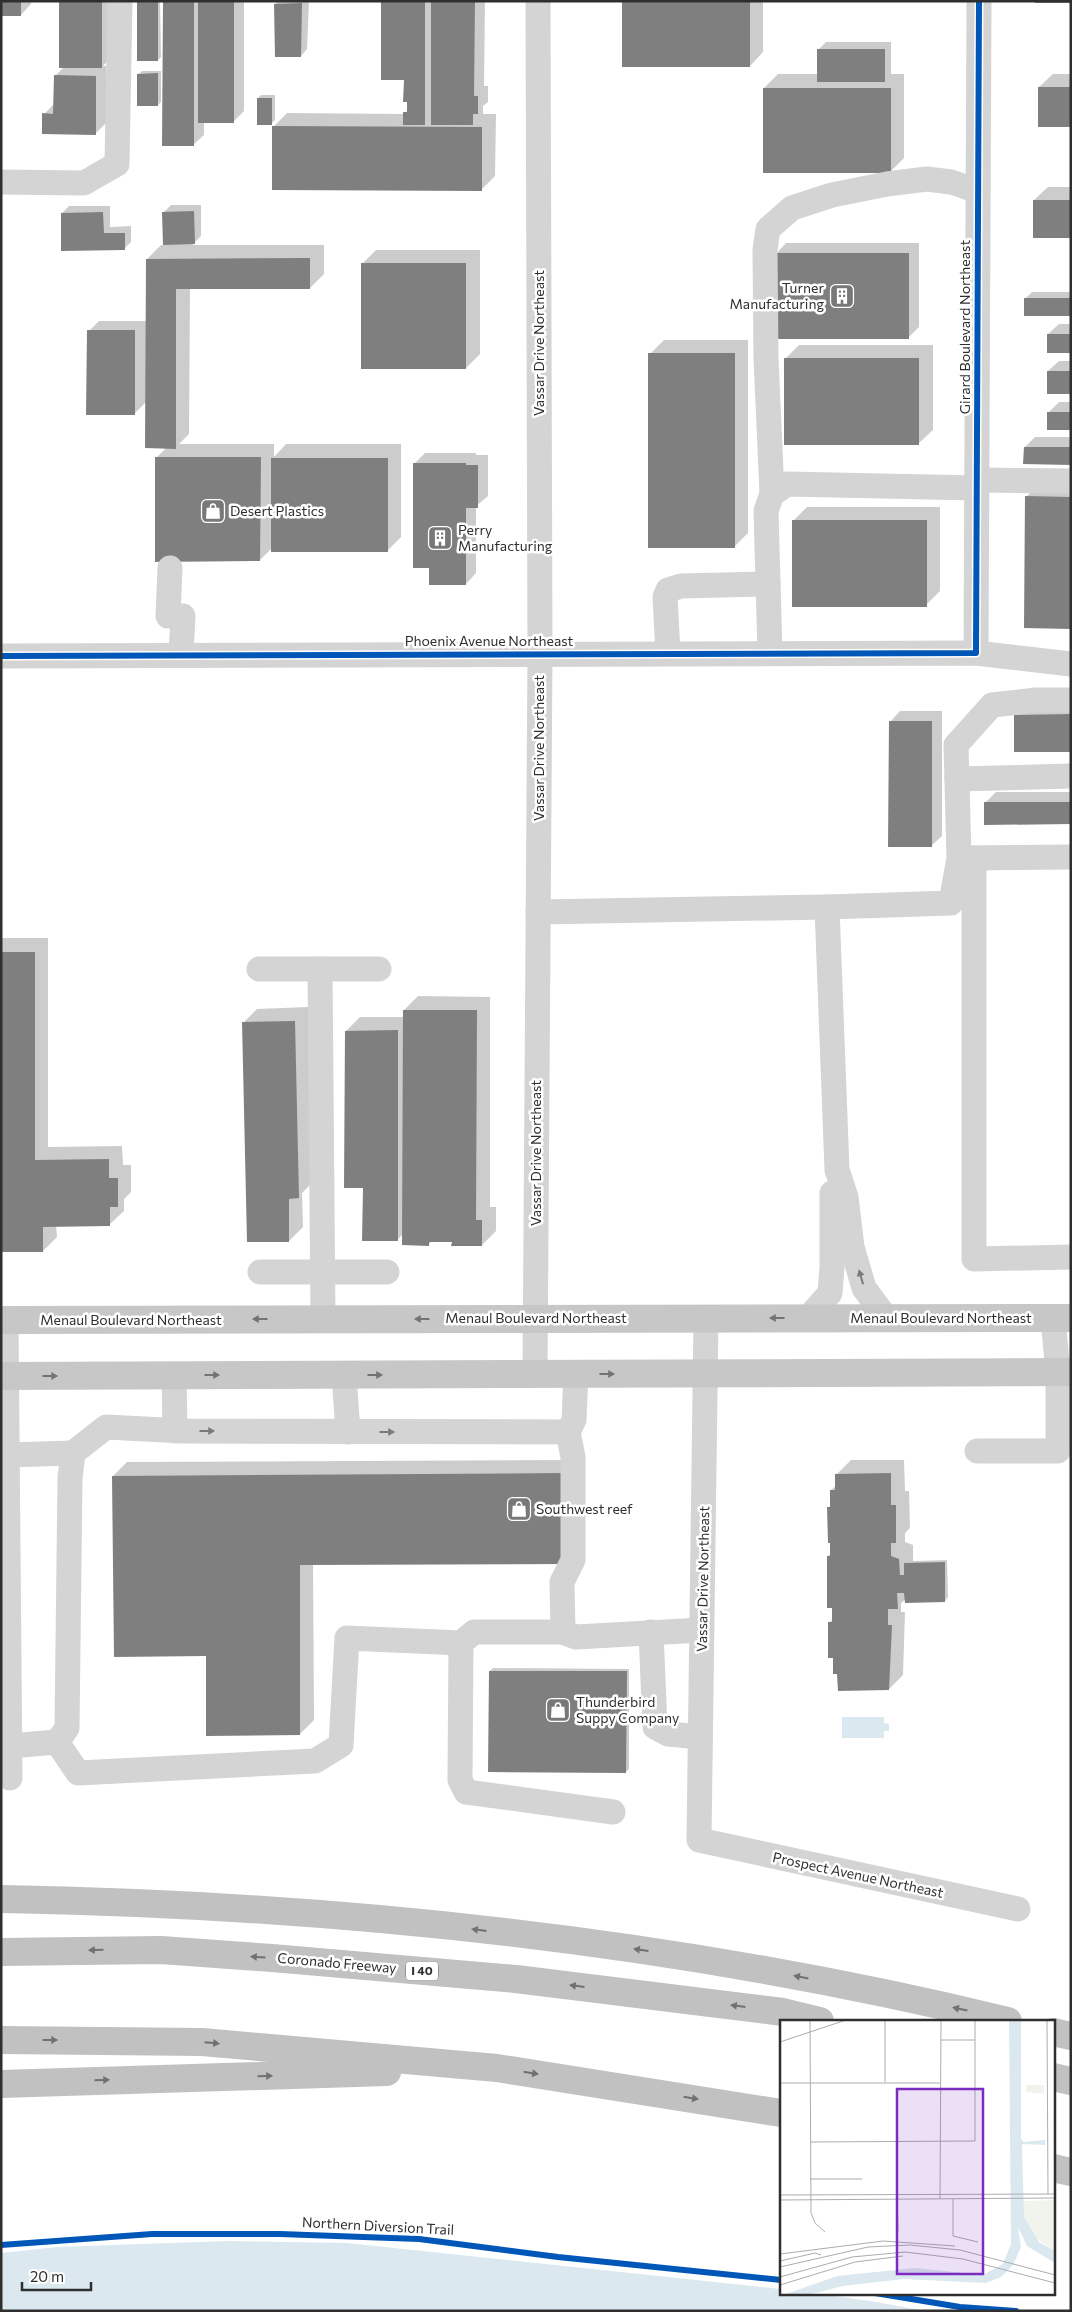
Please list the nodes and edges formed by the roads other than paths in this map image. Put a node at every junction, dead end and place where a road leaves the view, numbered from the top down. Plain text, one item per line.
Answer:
1 (120, 1) edge
2 (538, 1) edge
3 (979, 1) edge
4 (1, 182) edge
5 (978, 191) junction
6 (1071, 480) edge
7 (977, 484) junction
8 (772, 494) junction
9 (170, 568) dead end
10 (768, 584) junction
11 (668, 653) junction
12 (770, 653) junction
13 (976, 653) junction
14 (540, 654) junction
15 (181, 655) junction
16 (1, 656) edge
17 (1071, 664) edge
18 (1071, 700) edge
19 (1071, 776) edge
20 (957, 779) junction
21 (1071, 857) edge
22 (966, 858) junction
23 (827, 907) junction
24 (538, 912) junction
25 (259, 969) dead end
26 (320, 969) junction
27 (379, 969) dead end
28 (837, 1168) junction
29 (1071, 1257) edge
30 (260, 1272) dead end
31 (323, 1272) junction
32 (387, 1272) dead end
33 (535, 1318) junction
34 (706, 1318) junction
35 (808, 1318) junction
36 (886, 1318) junction
37 (1062, 1318) edge
38 (323, 1319) junction
39 (3, 1320) edge
40 (1064, 1372) edge
41 (535, 1374) junction
42 (576, 1374) junction
43 (706, 1374) junction
44 (174, 1375) junction
45 (344, 1375) junction
46 (4, 1376) edge
47 (175, 1431) junction
48 (348, 1432) junction
49 (568, 1432) junction
50 (1065, 1450) edge
51 (976, 1451) dead end
52 (73, 1453) junction
53 (7, 1455) junction
54 (702, 1630) junction
55 (563, 1632) junction
56 (651, 1632) junction
57 (461, 1643) junction
58 (700, 1737) junction
59 (57, 1742) junction
60 (8, 1761) edge
61 (613, 1812) dead end
62 (699, 1840) joint
63 (1, 1899) edge
64 (1018, 1909) dead end
65 (1, 1952) edge
66 (816, 2020) edge
67 (1004, 2020) edge
68 (1054, 2032) edge
69 (1071, 2036) edge
70 (1, 2040) edge
71 (498, 2068) junction
72 (1054, 2077) edge
73 (1071, 2081) edge
74 (1, 2084) edge
75 (780, 2113) edge
76 (1054, 2168) edge
77 (1071, 2172) edge

1 - 4 street
2 - 14 street, Vassar Drive Northeast
3 - 5 street, Girard Boulevard Northeast
5 - 7 street, Girard Boulevard Northeast
5 - 8 street
6 - 7 street
7 - 8 street
7 - 13 street, Girard Boulevard Northeast
8 - 10 street
9 - 15 street
10 - 11 street
10 - 12 street
11 - 12 street, Phoenix Avenue Northeast
11 - 14 street, Phoenix Avenue Northeast
12 - 13 street, Phoenix Avenue Northeast
13 - 17 street, Phoenix Avenue Northeast
14 - 15 street, Phoenix Avenue Northeast
14 - 24 street, Vassar Drive Northeast
15 - 16 street, Phoenix Avenue Northeast
18 - 20 street
19 - 20 street
20 - 22 street
21 - 22 street
22 - 23 street
22 - 29 street
23 - 24 street
23 - 28 street
24 - 33 street, Vassar Drive Northeast
25 - 26 street
26 - 27 street
26 - 31 street
28 - 35 street
36 -> 28 street
30 - 31 street
31 - 32 street
31 - 38 street
33 - 34 main road, Menaul Boulevard Northeast
33 -> 38 main road, Menaul Boulevard Northeast
33 - 41 street, Vassar Drive Northeast
35 -> 34 main road, Menaul Boulevard Northeast
34 - 43 street, Vassar Drive Northeast
35 - 36 main road, Menaul Boulevard Northeast
36 - 37 main road, Menaul Boulevard Northeast
37 - 40 street
38 -> 39 main road, Menaul Boulevard Northeast
39 - 46 street
40 - 43 main road
40 - 50 street
41 - 42 main road
45 -> 41 main road
42 -> 43 main road
42 - 49 street
43 - 54 street, Vassar Drive Northeast
44 -> 45 main road
46 -> 44 main road
44 - 47 street
45 - 48 street
46 - 53 street
47 -> 48 street
47 - 52 street
48 -> 49 street
49 - 55 street
50 - 51 street
52 - 53 street
52 - 59 street
53 - 60 street
54 - 56 street
54 - 58 street, Vassar Drive Northeast
55 - 56 street
55 - 57 street
56 - 58 street
57 - 59 street
57 - 61 street
58 - 62 street, Vassar Drive Northeast
59 - 60 street
62 - 64 street, Prospect Avenue Northeast
67 -> 63 highway
66 -> 65 highway, Coronado Freeway / I 40
68 - 69 highway
70 -> 71 highway
74 -> 71 highway
71 -> 75 highway
72 - 73 highway
76 - 77 highway

